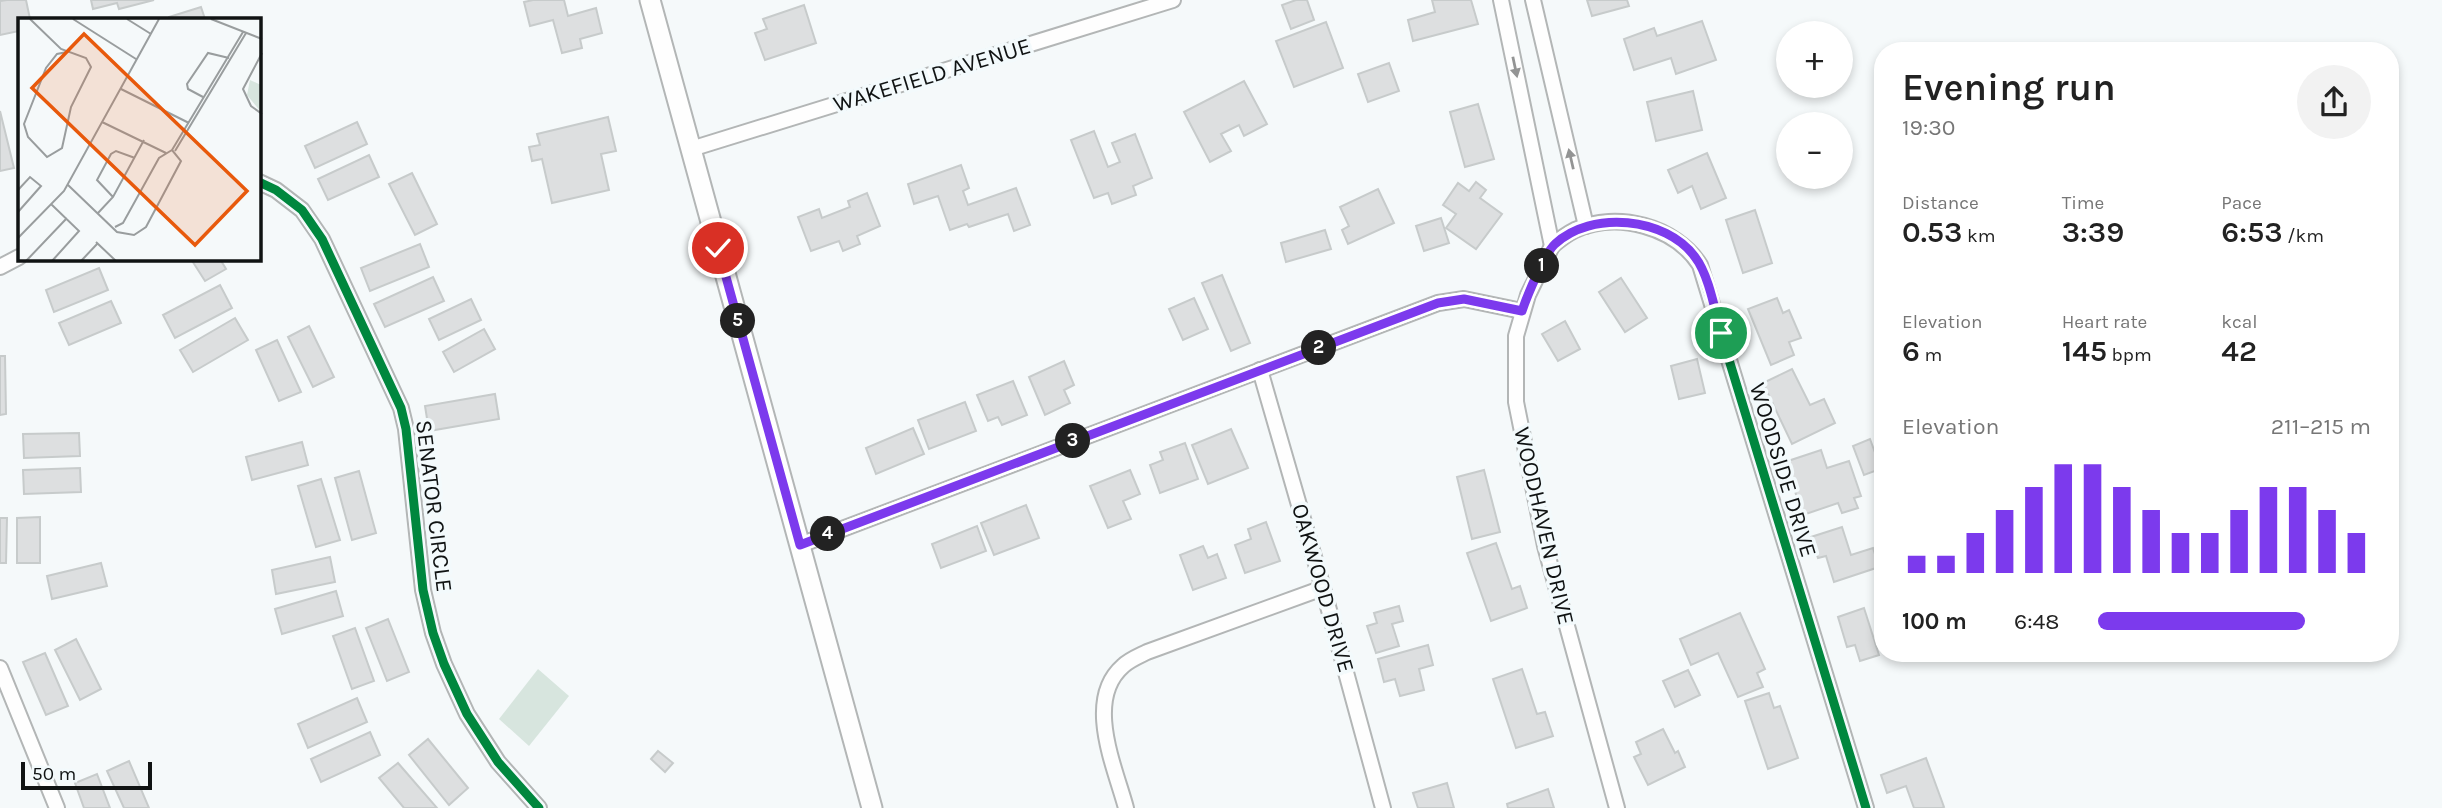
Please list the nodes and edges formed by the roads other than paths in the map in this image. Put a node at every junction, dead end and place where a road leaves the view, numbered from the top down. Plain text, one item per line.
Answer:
1 (650, 0) edge
2 (1172, 0) edge
3 (1501, 0) edge
4 (1533, 0) edge
5 (691, 149) junction
6 (261, 183) edge
7 (1586, 226) junction
8 (1552, 246) junction
9 (18, 258) edge
10 (0, 267) edge
11 (1522, 311) junction
12 (1260, 370) junction
13 (800, 545) junction
14 (1324, 588) junction
15 (0, 668) edge
16 (57, 808) edge
17 (539, 808) edge
18 (872, 808) edge
19 (1126, 808) edge
20 (1383, 808) edge
21 (1617, 808) edge
22 (1866, 808) edge

1 - 5 main road
2 - 5 street, WAKEFIELD AVENUE
3 -> 8 street
7 -> 4 street
5 - 13 main road
6 - 17 street, SENATOR CIRCLE
7 - 8 street, WOODSIDE DRIVE
7 - 22 street, WOODSIDE DRIVE
8 - 11 street, WOODHAVEN DRIVE
9 - 10 street
11 - 12 street
11 - 21 street, WOODHAVEN DRIVE
12 - 13 street
12 - 14 street, OAKWOOD DRIVE
13 - 18 main road
14 - 19 street
14 - 20 street, OAKWOOD DRIVE
15 - 16 street

